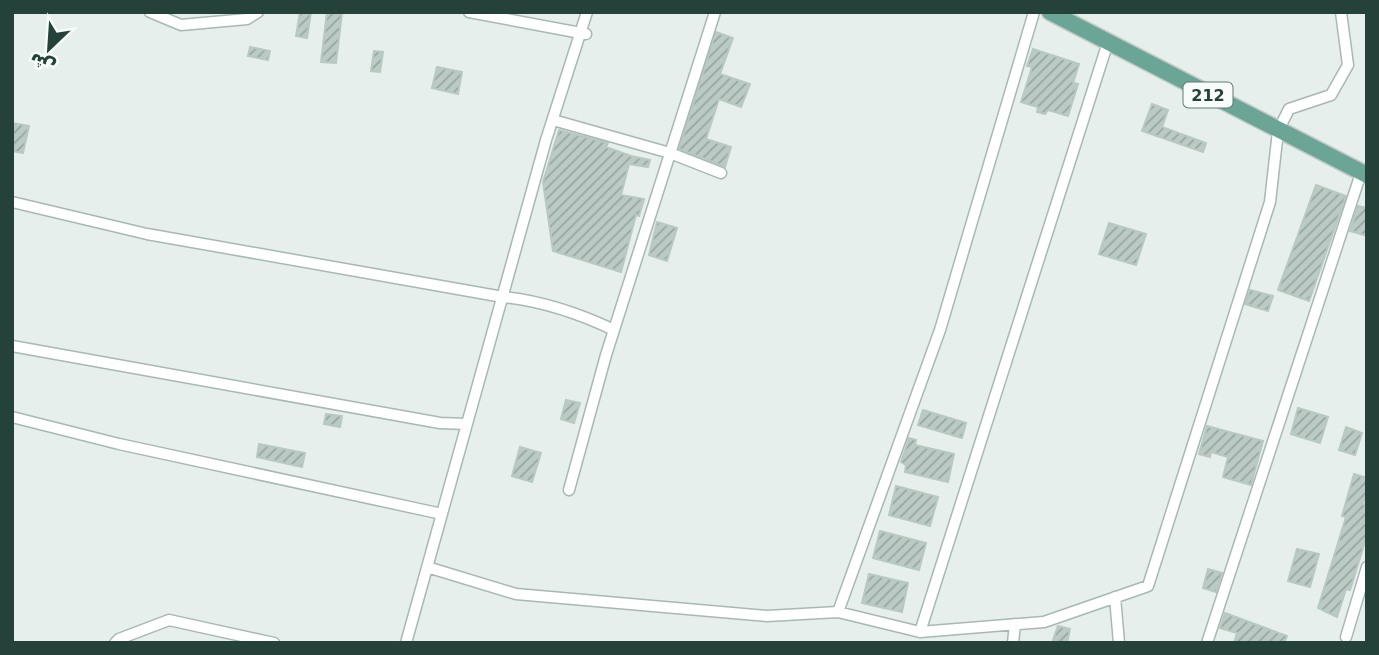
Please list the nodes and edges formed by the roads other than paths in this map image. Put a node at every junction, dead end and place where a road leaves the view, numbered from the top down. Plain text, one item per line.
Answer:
1 (150, 12) edge
2 (258, 12) edge
3 (469, 12) edge
4 (587, 12) edge
5 (715, 12) edge
6 (1034, 12) edge
7 (1050, 12) edge
8 (1341, 12) edge
9 (584, 34) junction
10 (1108, 42) junction
11 (553, 120) junction
12 (1278, 131) junction
13 (670, 153) junction
14 (721, 173) dead end
15 (1364, 174) edge
16 (12, 202) edge
17 (503, 297) junction
18 (614, 330) junction
19 (12, 345) edge
20 (12, 417) edge
21 (467, 424) junction
22 (569, 490) dead end
23 (442, 514) junction
24 (427, 567) junction
25 (1367, 567) edge
26 (1115, 597) junction
27 (838, 612) junction
28 (1015, 624) junction
29 (920, 632) junction
30 (1346, 636) dead end
31 (115, 643) edge
32 (274, 643) edge
33 (406, 643) edge
34 (1013, 643) edge
35 (1119, 643) edge
36 (1208, 643) edge

1 - 2 street
3 - 9 street
4 - 9 street
5 - 13 street
6 - 27 street
7 - 10 main road, 212
8 - 12 street
9 - 11 street
10 - 12 main road, 212
10 - 29 street
11 - 13 street
11 - 17 street
12 - 15 main road, 212
12 - 26 street
13 - 14 street
13 - 18 street
15 - 36 street
16 - 17 street
17 - 18 street
17 - 21 street
18 - 22 street
19 - 21 street
20 - 23 street
21 - 23 street
23 - 24 street
24 - 27 street
24 - 33 street
25 - 30 street
26 - 28 street
26 - 35 street
27 - 29 street
28 - 29 street
28 - 34 street
31 - 32 street

